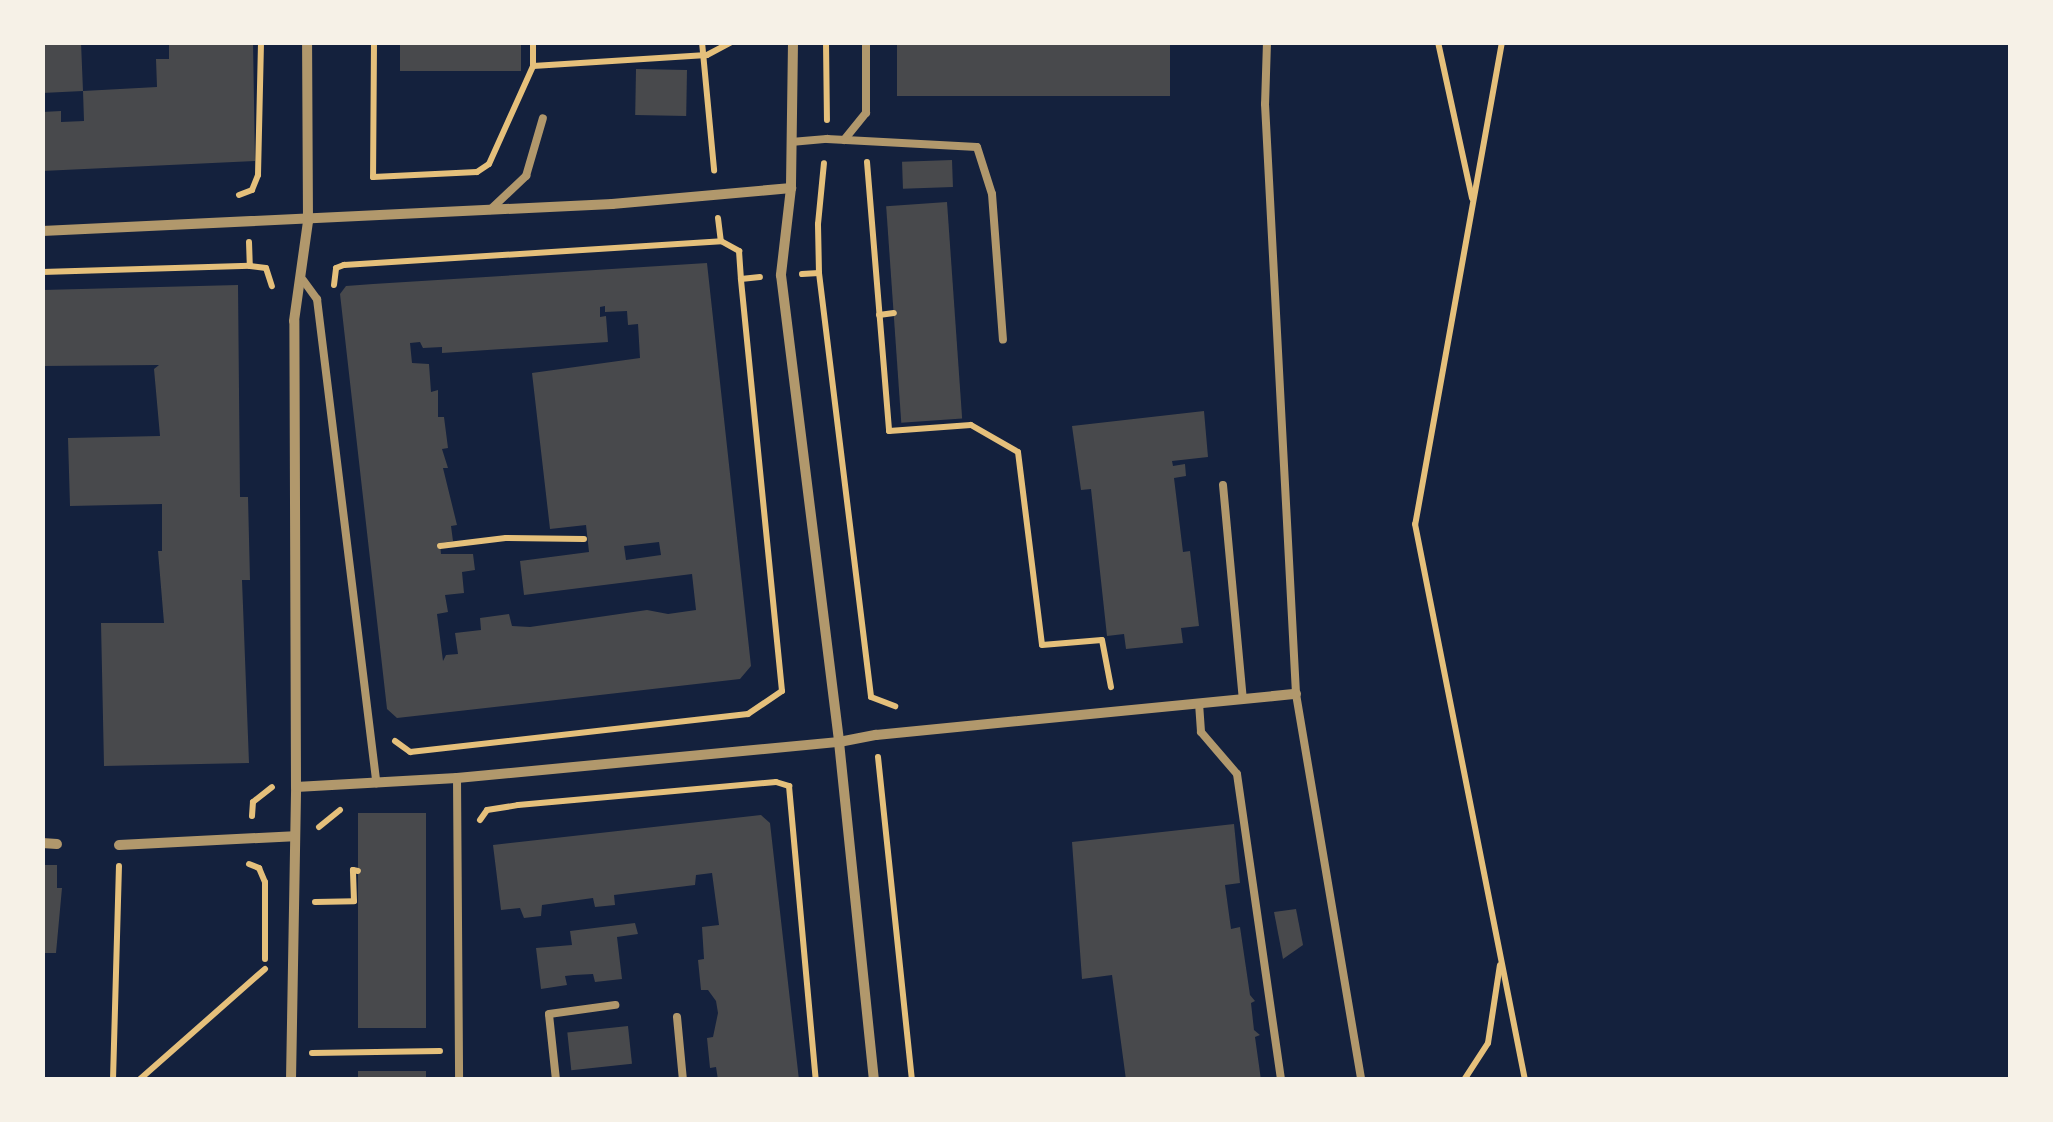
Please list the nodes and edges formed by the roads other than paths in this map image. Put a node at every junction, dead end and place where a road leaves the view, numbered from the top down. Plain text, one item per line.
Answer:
1 (307, 42) edge
2 (793, 42) edge
3 (866, 42) edge
4 (1267, 42) edge
5 (543, 118) dead end
6 (844, 140) junction
7 (792, 142) junction
8 (791, 188) junction
9 (490, 210) junction
10 (308, 221) junction
11 (42, 231) edge
12 (303, 280) junction
13 (1003, 340) dead end
14 (1223, 486) dead end
15 (1296, 694) junction
16 (1242, 699) junction
17 (1199, 703) junction
18 (839, 742) junction
19 (457, 778) junction
20 (376, 783) junction
21 (296, 786) junction
22 (294, 836) junction
23 (42, 843) edge
24 (57, 844) dead end
25 (119, 845) road end
26 (615, 1005) dead end
27 (677, 1017) dead end
28 (291, 1080) edge
29 (459, 1080) edge
30 (556, 1080) edge
31 (683, 1080) edge
32 (874, 1080) edge
33 (1281, 1080) edge
34 (1361, 1080) edge

1 - 10 street
2 - 7 street
3 - 6 lane
4 - 15 lane
5 - 9 lane
6 - 7 lane
6 - 13 lane
7 - 8 street
8 - 9 street
8 - 18 street
9 - 10 street
10 - 11 street
10 - 12 street
12 - 20 lane
12 - 21 street
14 - 16 lane
15 - 16 street
15 - 34 lane
16 - 17 street
17 - 18 street
17 - 33 lane
18 - 19 street
18 - 32 street
19 - 20 street
19 - 29 lane
20 - 21 street
21 - 22 street
22 - 25 street
22 - 28 street
23 - 24 street
26 - 30 lane
27 - 31 lane

